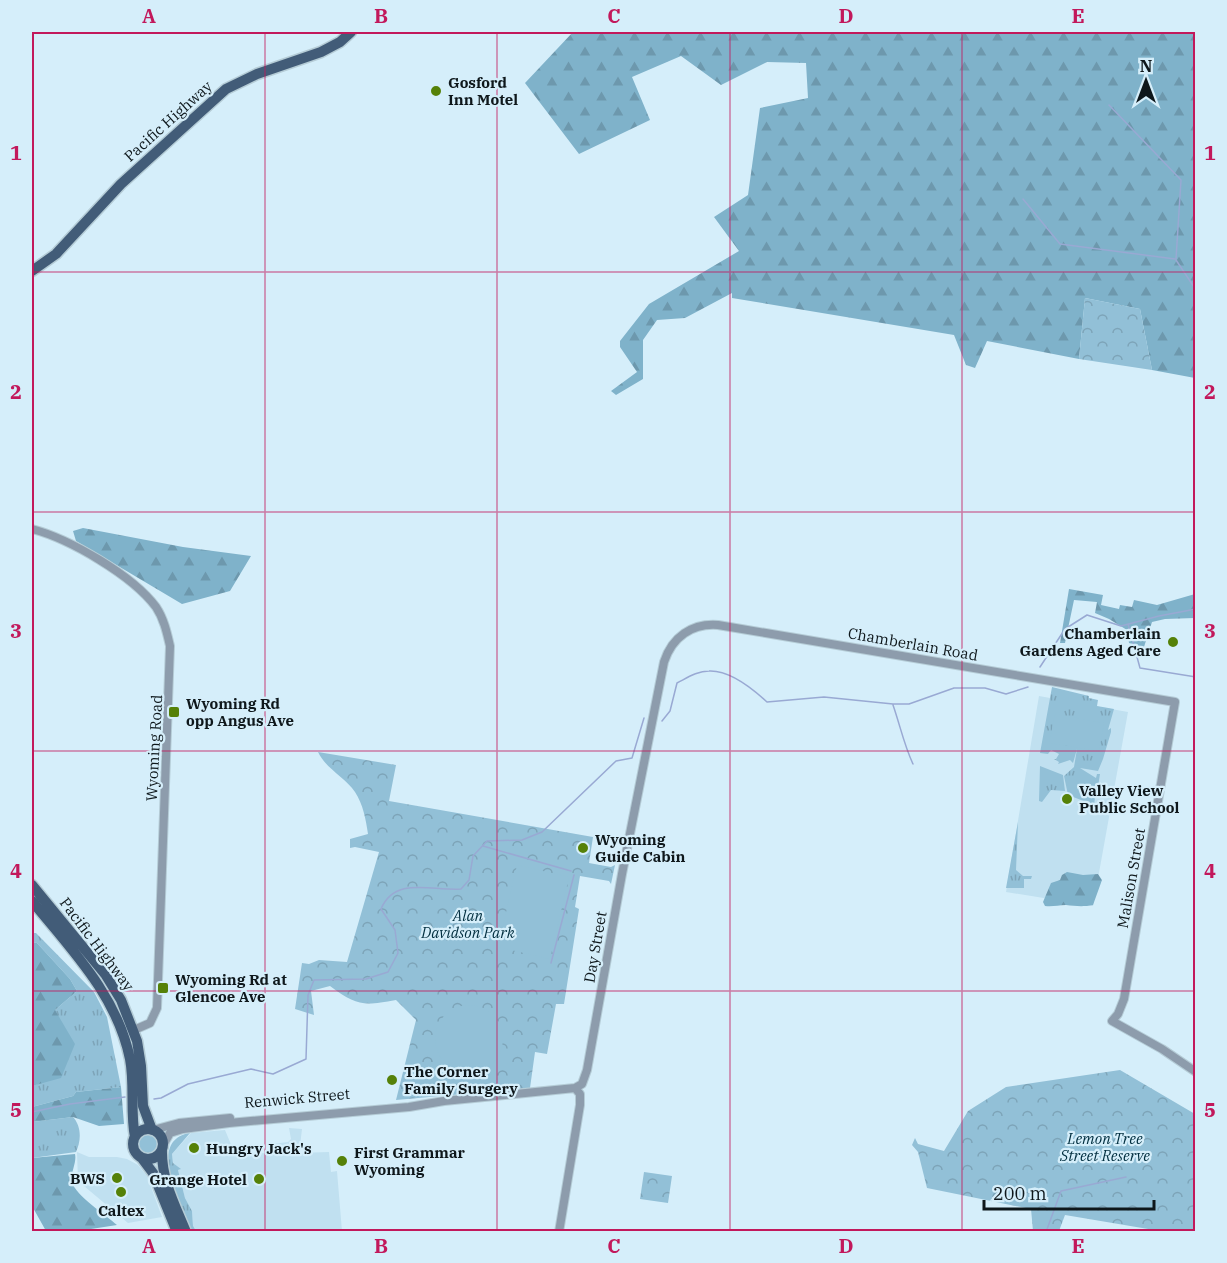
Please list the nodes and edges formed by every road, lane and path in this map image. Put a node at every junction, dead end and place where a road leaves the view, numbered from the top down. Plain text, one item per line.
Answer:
1 (351, 32) edge
2 (32, 271) edge
3 (32, 529) edge
4 (664, 662) joint
5 (1175, 702) joint
6 (32, 885) edge
7 (32, 901) edge
8 (134, 1030) junction
9 (130, 1061) junction
10 (1196, 1072) edge
11 (575, 1088) junction
12 (373, 1107) junction
13 (335, 1108) junction
14 (240, 1117) junction
15 (293, 1118) junction
16 (193, 1121) junction
17 (217, 1125) junction
18 (153, 1130) junction
19 (135, 1137) junction
20 (162, 1148) junction
21 (140, 1157) junction
22 (177, 1232) edge
23 (186, 1232) edge
24 (558, 1232) edge

1 - 2 main road, Pacific Highway
3 - 8 street, Wyoming Road
4 - 5 street, Chamberlain Road
4 - 11 street, Day Street
5 - 10 street, Malison Street
6 - 8 main road, Pacific Highway
7 - 9 main road, Pacific Highway
8 - 9 main road
8 - 18 main road, Pacific Highway
9 - 19 main road, Pacific Highway
11 - 12 street, Renwick Street
11 - 24 street
12 - 13 street, Renwick Street
12 - 15 street, Renwick Street
13 - 14 street, Renwick Street
13 - 15 street
14 - 15 street
14 - 16 street, Renwick Street
15 - 17 street, Renwick Street
16 - 17 street
16 - 18 street, Renwick Street
17 - 20 street, Renwick Street
18 - 19 main road
18 - 20 main road
19 - 21 main road
20 - 21 main road
20 - 23 main road
21 - 22 main road

